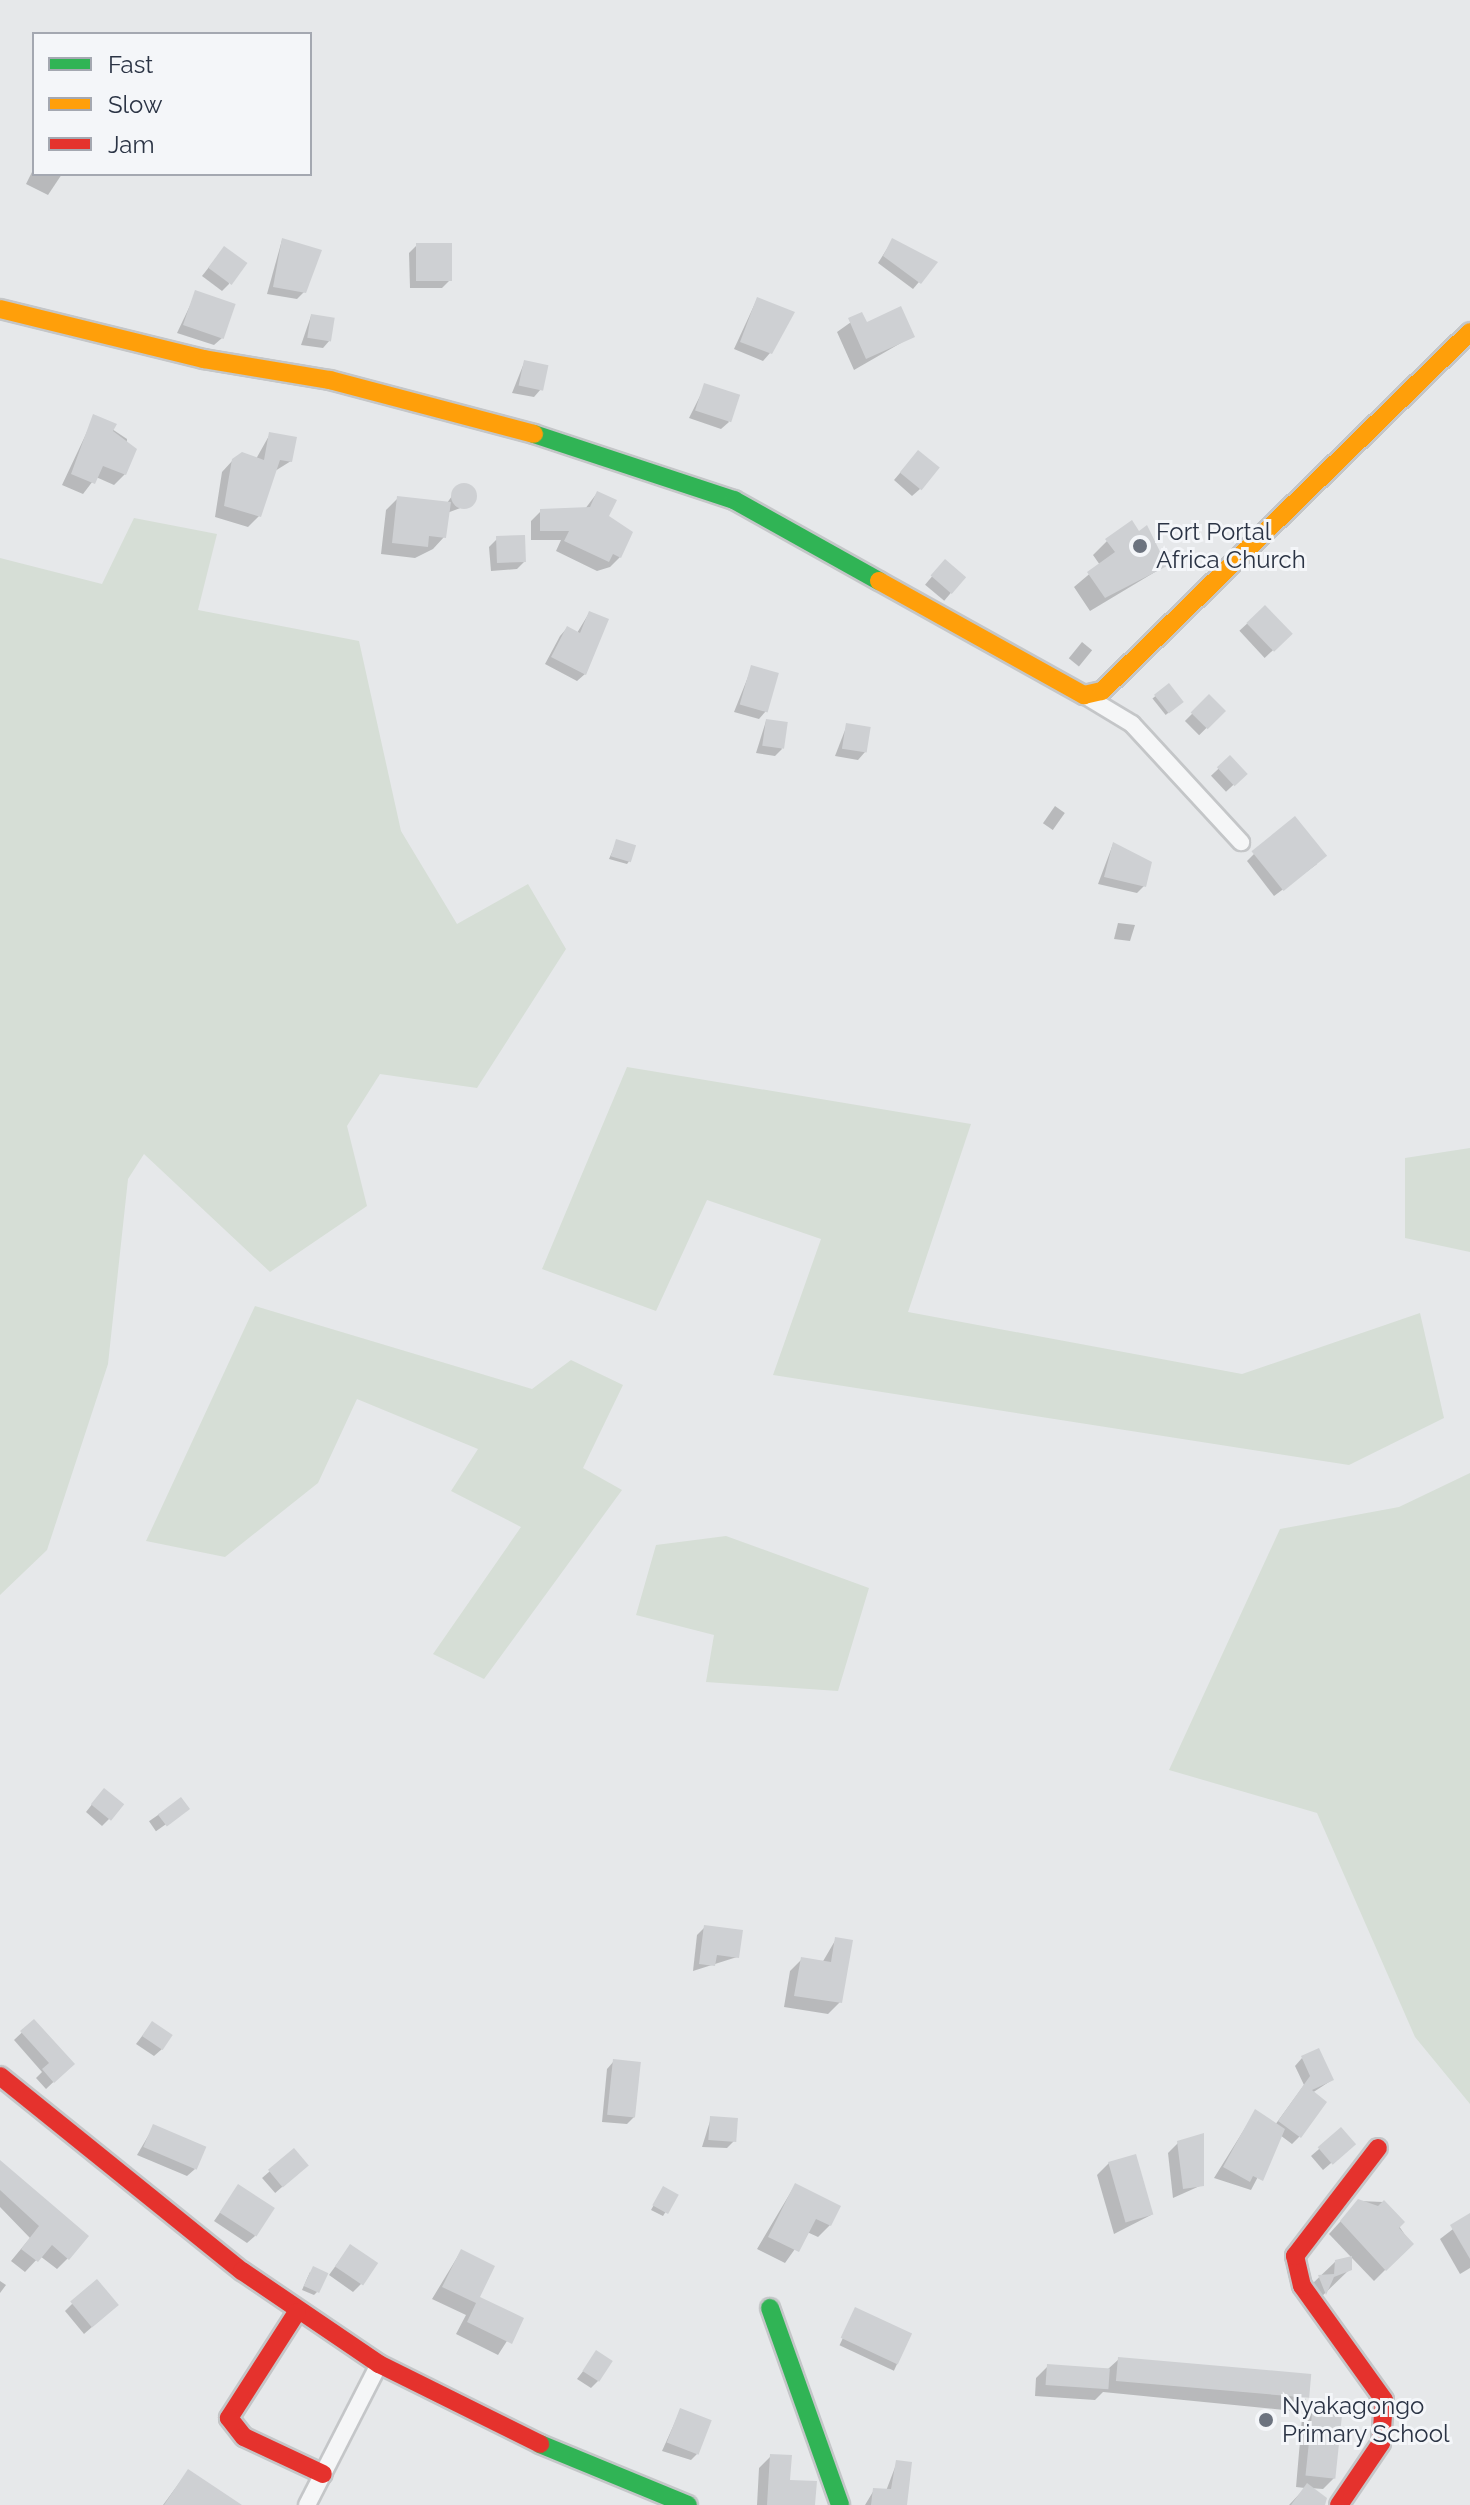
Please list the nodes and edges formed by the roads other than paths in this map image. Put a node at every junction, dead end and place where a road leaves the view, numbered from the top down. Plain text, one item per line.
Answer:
1 (0, 309) edge
2 (1470, 332) edge
3 (1084, 695) junction
4 (1241, 842) dead end
5 (0, 2076) edge
6 (1378, 2148) dead end
7 (770, 2308) dead end
8 (297, 2312) junction
9 (379, 2364) junction
10 (323, 2474) junction
11 (307, 2505) edge
12 (688, 2505) edge
13 (840, 2505) edge
14 (1339, 2505) edge

1 - 3 street
2 - 3 street
3 - 4 street
5 - 8 street
6 - 14 street
7 - 13 street
8 - 9 street
8 - 10 street
9 - 10 street
9 - 12 street
10 - 11 street

